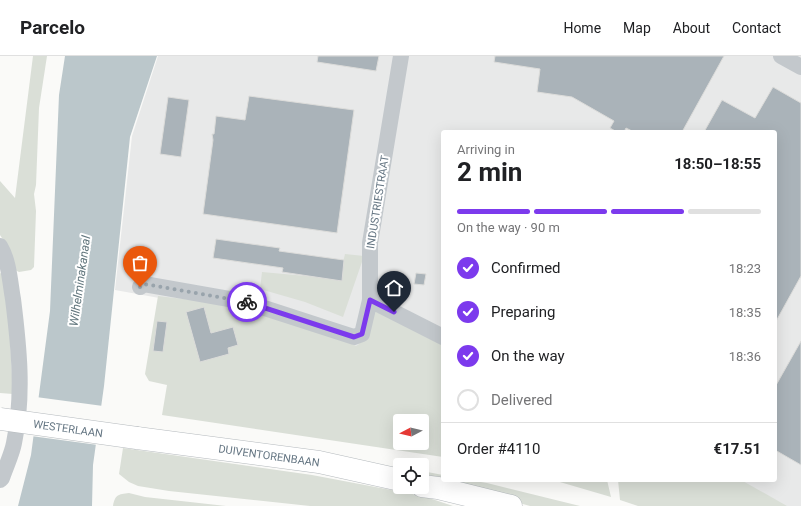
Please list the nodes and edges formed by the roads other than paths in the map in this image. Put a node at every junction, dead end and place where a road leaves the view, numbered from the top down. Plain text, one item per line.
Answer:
1 (401, 56) edge
2 (781, 56) edge
3 (801, 67) edge
4 (0, 246) edge
5 (140, 287) dead end
6 (370, 300) junction
7 (441, 336) edge
8 (0, 419) edge
9 (137, 438) joint
10 (393, 478) edge
11 (3, 483) edge
12 (429, 487) edge
13 (429, 489) edge
14 (474, 506) edge
15 (511, 506) edge

1 - 6 street, INDUSTRIESTRAAT
2 - 3 street
4 - 11 street
5 - 6 street, INDUSTRIESTRAAT
6 - 7 street
8 - 9 main road, WESTERLAAN, bridge
9 - 10 main road, DUIVENTORENBAAN
12 - 15 main road
13 - 14 main road

